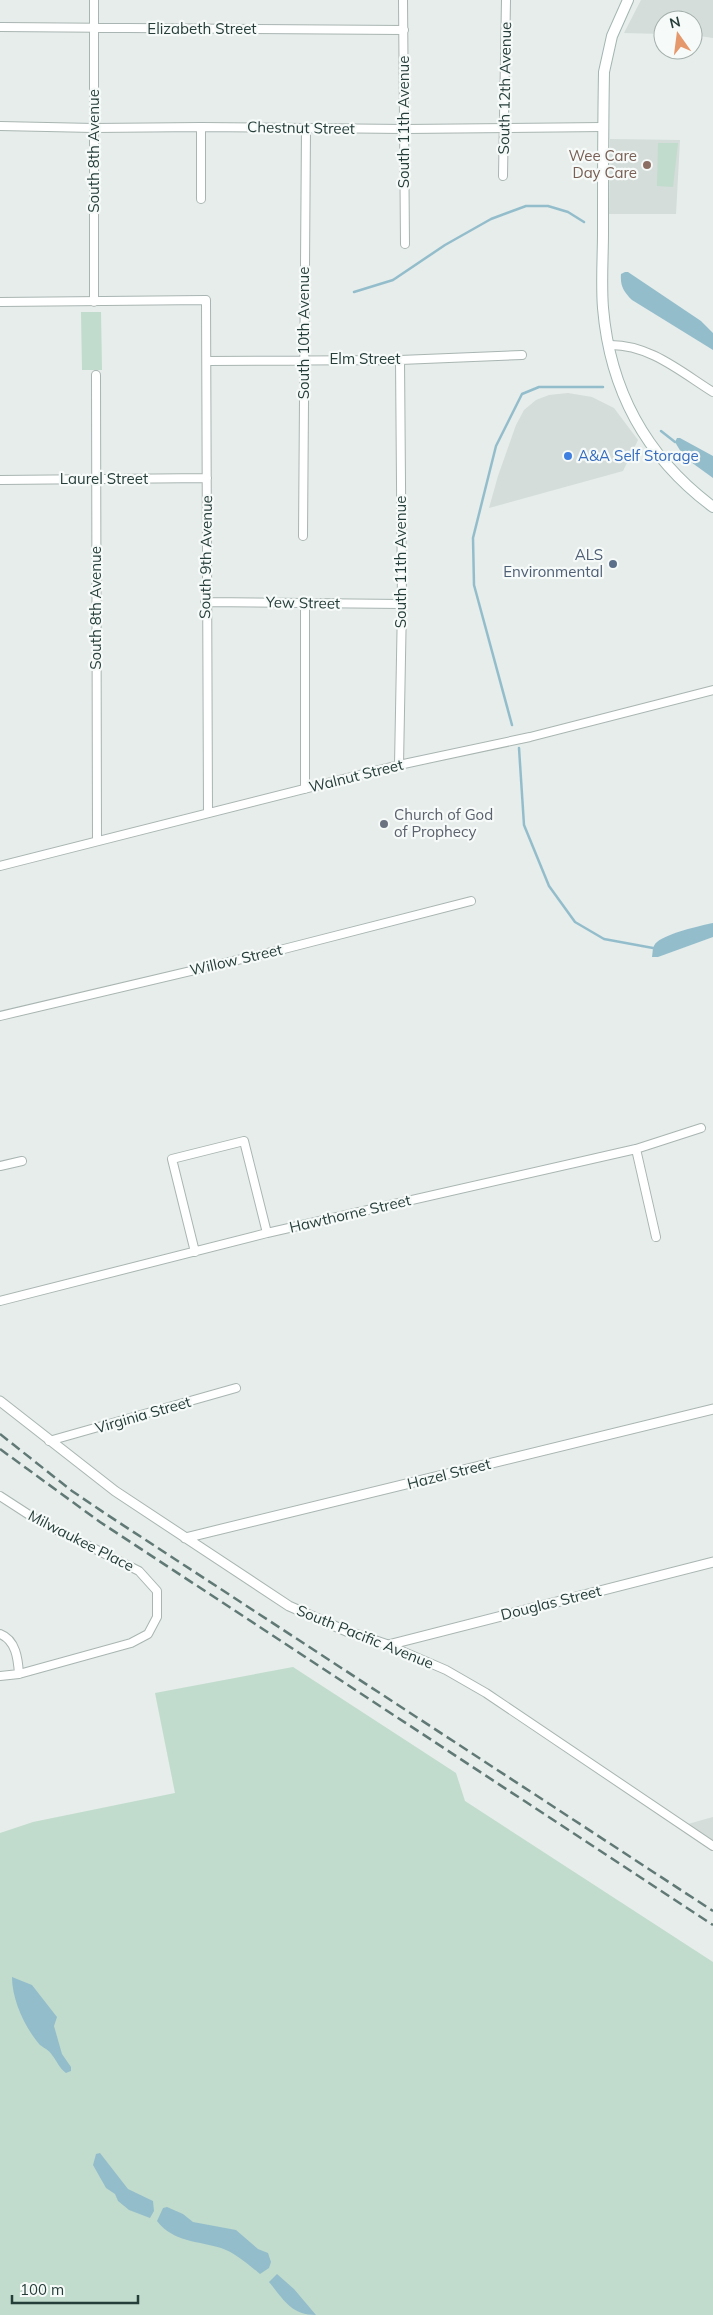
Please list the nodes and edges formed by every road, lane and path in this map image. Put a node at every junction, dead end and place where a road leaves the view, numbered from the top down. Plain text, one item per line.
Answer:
1 (94, 0) edge
2 (403, 0) edge
3 (506, 0) edge
4 (628, 0) edge
5 (0, 27) edge
6 (94, 29) junction
7 (404, 30) junction
8 (0, 126) edge
9 (201, 126) junction
10 (503, 127) junction
11 (603, 127) junction
12 (94, 128) junction
13 (306, 129) junction
14 (405, 129) junction
15 (504, 176) dead end
16 (201, 199) dead end
17 (405, 244) dead end
18 (0, 302) edge
19 (94, 302) junction
20 (609, 345) junction
21 (522, 355) dead end
22 (304, 359) junction
23 (400, 360) junction
24 (207, 361) junction
25 (96, 375) dead end
26 (713, 392) edge
27 (207, 478) junction
28 (0, 480) edge
29 (96, 480) junction
30 (713, 507) edge
31 (303, 536) dead end
32 (205, 602) junction
33 (304, 603) junction
34 (402, 604) junction
35 (713, 690) edge
36 (399, 765) junction
37 (305, 789) junction
38 (208, 813) junction
39 (97, 841) junction
40 (0, 866) edge
41 (471, 901) dead end
42 (0, 1016) edge
43 (701, 1128) dead end
44 (636, 1149) junction
45 (22, 1161) dead end
46 (0, 1166) edge
47 (267, 1233) junction
48 (656, 1237) dead end
49 (195, 1252) junction
50 (0, 1301) edge
51 (236, 1388) dead end
52 (0, 1401) edge
53 (713, 1409) edge
54 (48, 1441) junction
55 (0, 1496) edge
56 (185, 1538) junction
57 (713, 1562) edge
58 (0, 1634) edge
59 (388, 1644) junction
60 (19, 1674) junction
61 (0, 1676) edge
62 (713, 1846) edge

1 - 6 street, South 8th Avenue
2 - 7 street, South 11th Avenue
3 - 10 street, South 12th Avenue
4 - 11 main road
5 - 6 street, Elizabeth Street
6 - 7 street, Elizabeth Street
6 - 12 street, South 8th Avenue
7 - 14 street, South 11th Avenue
8 - 12 street, Chestnut Street
9 - 12 street, Chestnut Street
9 - 13 street, Chestnut Street
9 - 16 street
10 - 11 street, Chestnut Street
10 - 14 street, Chestnut Street
10 - 15 street, South 12th Avenue
11 - 20 main road
12 - 19 street, South 8th Avenue
13 - 14 street, Chestnut Street
13 - 22 street, South 10th Avenue
14 - 17 street, South 11th Avenue
18 - 19 street
19 - 24 street, South 9th Avenue
20 - 26 street
20 - 30 main road
21 - 23 street, Elm Street
22 - 23 street, Elm Street
22 - 24 street, Elm Street
22 - 31 street, South 10th Avenue
23 - 34 street, South 11th Avenue
24 - 27 street, South 9th Avenue
25 - 29 street, South 8th Avenue
27 - 29 street, Laurel Street
27 - 32 street, South 9th Avenue
28 - 29 street, Laurel Street
29 - 39 street, South 8th Avenue
32 - 33 street, Yew Street
32 - 38 street, South 9th Avenue
33 - 34 street, Yew Street
33 - 37 street
34 - 36 street, South 11th Avenue
35 - 36 street, Walnut Street
36 - 37 street, Walnut Street
37 - 38 street, Walnut Street
38 - 39 street, Walnut Street
39 - 40 street, Walnut Street
41 - 42 street, Willow Street
43 - 44 street, Hawthorne Street
44 - 47 street, Hawthorne Street
44 - 48 street
45 - 46 street
47 - 49 street, Hawthorne Street
47 - 49 street
49 - 50 street, Hawthorne Street
51 - 54 street, Virginia Street
52 - 54 street, South Pacific Avenue
53 - 56 street, Hazel Street
54 - 56 street, South Pacific Avenue
55 - 60 street, Milwaukee Place
56 - 59 street, South Pacific Avenue
57 - 59 street, Douglas Street
58 - 60 street
59 - 62 street, South Pacific Avenue
60 - 61 street, Milwaukee Place

